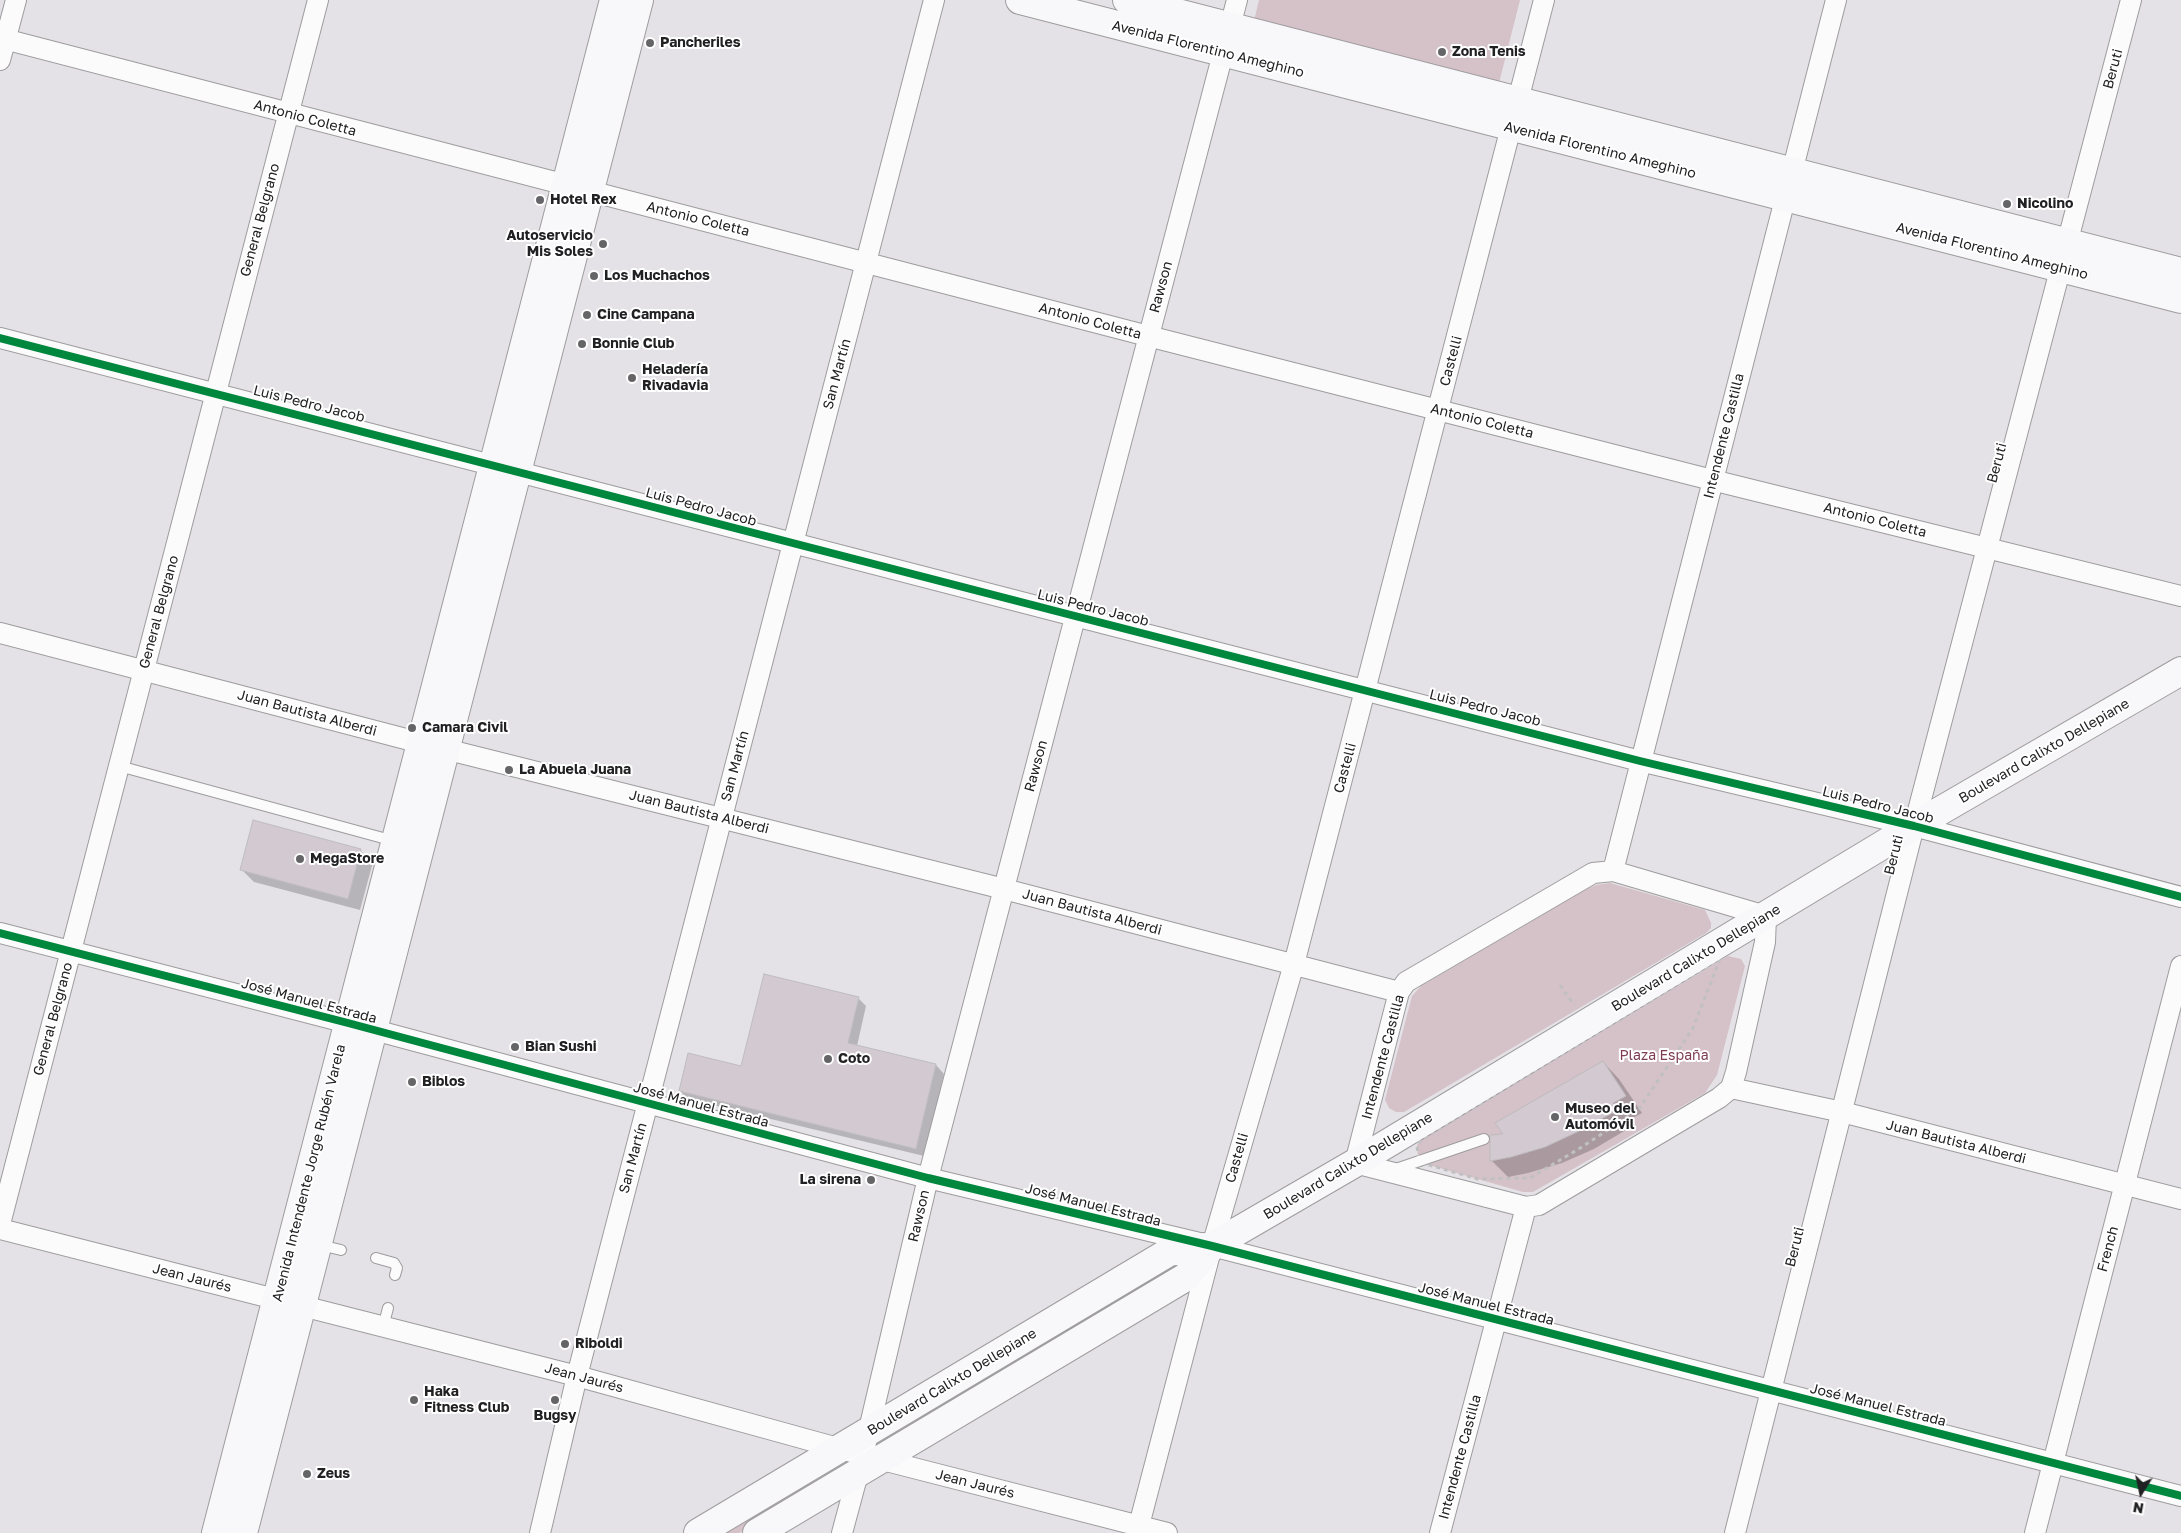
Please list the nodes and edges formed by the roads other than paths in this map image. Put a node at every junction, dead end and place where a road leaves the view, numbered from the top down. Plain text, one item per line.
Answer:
1 (16, 0) edge
2 (318, 0) edge
3 (614, 0) edge
4 (639, 0) edge
5 (934, 0) edge
6 (1020, 0) edge
7 (1127, 0) edge
8 (1237, 0) edge
9 (1544, 0) edge
10 (1836, 0) edge
11 (2131, 0) edge
12 (1230, 26) junction
13 (3, 38) edge
14 (1223, 52) junction
15 (0, 60) edge
16 (288, 113) junction
17 (1515, 114) junction
18 (1789, 185) junction
19 (578, 188) junction
20 (2064, 255) junction
21 (866, 261) junction
22 (2181, 272) edge
23 (2181, 299) edge
24 (1148, 336) junction
25 (0, 338) edge
26 (216, 393) junction
27 (1438, 410) junction
28 (506, 468) junction
29 (1712, 480) junction
30 (793, 544) junction
31 (1987, 548) junction
32 (2181, 596) edge
33 (1075, 616) junction
34 (0, 633) edge
35 (144, 670) junction
36 (2181, 671) edge
37 (1365, 690) junction
38 (433, 746) junction
39 (1640, 761) junction
40 (119, 766) junction
41 (722, 817) junction
42 (1914, 826) junction
43 (395, 841) junction
44 (1613, 871) junction
45 (1004, 889) junction
46 (2181, 896) edge
47 (1766, 916) junction
48 (0, 934) edge
49 (71, 952) junction
50 (1294, 964) junction
51 (2181, 966) edge
52 (1399, 992) junction
53 (360, 1027) junction
54 (1731, 1088) junction
55 (647, 1104) junction
56 (1842, 1112) junction
57 (1484, 1139) dead end
58 (1355, 1163) junction
59 (1388, 1171) junction
60 (928, 1178) junction
61 (2124, 1185) junction
62 (2181, 1199) edge
63 (1526, 1206) junction
64 (0, 1224) edge
65 (0, 1230) edge
66 (1212, 1246) junction
67 (376, 1258) dead end
68 (395, 1275) dead end
69 (289, 1303) junction
70 (1496, 1320) junction
71 (577, 1376) junction
72 (1771, 1390) junction
73 (862, 1453) junction
74 (2052, 1463) junction
75 (2181, 1496) edge
76 (1138, 1529) edge
77 (216, 1533) edge
78 (243, 1533) edge
79 (540, 1533) edge
80 (698, 1533) edge
81 (757, 1533) edge
82 (842, 1533) edge
83 (1167, 1533) edge
84 (1440, 1533) edge
85 (1735, 1533) edge
86 (2034, 1533) edge

1 - 13 street
2 - 16 street, General Belgrano
3 - 19 main road, Avenida Intendente Jorge Rubén Varela
4 - 19 main road, Avenida Intendente Jorge Rubén Varela
5 - 21 street, San Martín
6 - 14 main road, Avenida Florentino Ameghino
7 - 12 main road, Avenida Florentino Ameghino
8 - 12 street, Rawson
9 - 17 street, Castelli
10 - 18 street, Intendente Castilla
11 - 20 street, Beruti
12 - 14 street, Rawson
12 - 17 main road, Avenida Florentino Ameghino
13 - 15 street
13 - 16 street, Antonio Coletta
14 - 17 main road, Avenida Florentino Ameghino
14 - 24 street, Rawson
16 - 19 street, Antonio Coletta
16 - 26 street, General Belgrano
17 - 18 main road, Avenida Florentino Ameghino
17 - 27 street, Castelli
18 - 20 main road, Avenida Florentino Ameghino
18 - 29 street, Intendente Castilla
19 - 21 street, Antonio Coletta
19 - 28 main road, Avenida Intendente Jorge Rubén Varela
20 - 22 main road, Avenida Florentino Ameghino
20 - 23 main road, Avenida Florentino Ameghino
20 - 31 street, Beruti
21 - 24 street, Antonio Coletta
21 - 30 street, San Martín
24 - 27 street, Antonio Coletta
24 - 33 street, Rawson
25 - 26 street, Luis Pedro Jacob
26 - 28 street, Luis Pedro Jacob
26 - 35 street, General Belgrano
27 - 29 street, Antonio Coletta
27 - 37 street, Castelli
28 - 30 street, Luis Pedro Jacob
28 - 38 main road, Avenida Intendente Jorge Rubén Varela
29 - 31 street, Antonio Coletta
29 - 39 street, Intendente Castilla
30 - 33 street, Luis Pedro Jacob
30 - 41 street, San Martín
31 - 32 street, Antonio Coletta
31 - 42 street, Beruti
33 - 37 street, Luis Pedro Jacob
33 - 45 street, Rawson
34 - 35 street, Juan Bautista Alberdi
35 - 38 street, Juan Bautista Alberdi
35 - 40 street, General Belgrano
36 - 42 main road, Boulevard Calixto Dellepiane
37 - 39 street, Luis Pedro Jacob
37 - 50 street, Castelli
38 - 41 street, Juan Bautista Alberdi
38 - 43 main road, Avenida Intendente Jorge Rubén Varela
38 - 53 main road, Avenida Intendente Jorge Rubén Varela
39 - 42 street, Luis Pedro Jacob
39 - 44 street, Intendente Castilla
40 - 43 lane
40 - 49 street, General Belgrano
41 - 45 street, Juan Bautista Alberdi
41 - 55 street, San Martín
42 - 46 street, Luis Pedro Jacob
42 - 47 main road, Boulevard Calixto Dellepiane
42 - 56 street, Beruti
43 - 53 main road, Avenida Intendente Jorge Rubén Varela
44 - 47 street, Intendente Castilla
44 - 52 street, Intendente Castilla
45 - 50 street, Juan Bautista Alberdi
45 - 60 street, Rawson
47 - 54 street
47 - 58 main road, Boulevard Calixto Dellepiane
48 - 49 street, José Manuel Estrada
49 - 53 street, José Manuel Estrada
49 - 64 street, General Belgrano
50 - 52 street, Juan Bautista Alberdi
50 - 66 street, Castelli
51 - 61 street, French
52 - 58 street, Intendente Castilla
53 - 55 street, José Manuel Estrada
53 - 69 main road, Avenida Intendente Jorge Rubén Varela
53 - 69 main road, Avenida Intendente Jorge Rubén Varela
54 - 56 street, Juan Bautista Alberdi
54 - 63 street
55 - 60 street, José Manuel Estrada
55 - 71 street, San Martín
56 - 61 street, Juan Bautista Alberdi
56 - 72 street, Beruti
57 - 59 lane
58 - 59 street
58 - 66 main road, Boulevard Calixto Dellepiane
59 - 63 street
60 - 66 street, José Manuel Estrada
60 - 73 street, Rawson
61 - 62 street, Juan Bautista Alberdi
61 - 74 street, French
63 - 70 street, Intendente Castilla
65 - 69 street, Jean Jaurés
66 - 70 street, José Manuel Estrada
66 - 73 main road, Boulevard Calixto Dellepiane
66 - 76 street, Castelli
67 - 68 lane
69 - 71 street, Jean Jaurés
69 - 77 main road, Avenida Intendente Jorge Rubén Varela
69 - 78 main road, Avenida Intendente Jorge Rubén Varela
70 - 72 street, José Manuel Estrada
70 - 84 street, Intendente Castilla
71 - 73 street, Jean Jaurés
71 - 79 street, San Martín
72 - 74 street, José Manuel Estrada
72 - 85 street, Beruti
73 - 76 street, Jean Jaurés
73 - 80 main road, Boulevard Calixto Dellepiane
73 - 81 main road, Boulevard Calixto Dellepiane
73 - 82 street, Rawson
74 - 75 street, José Manuel Estrada
74 - 86 street, French
76 - 83 street, Jean Jaurés

